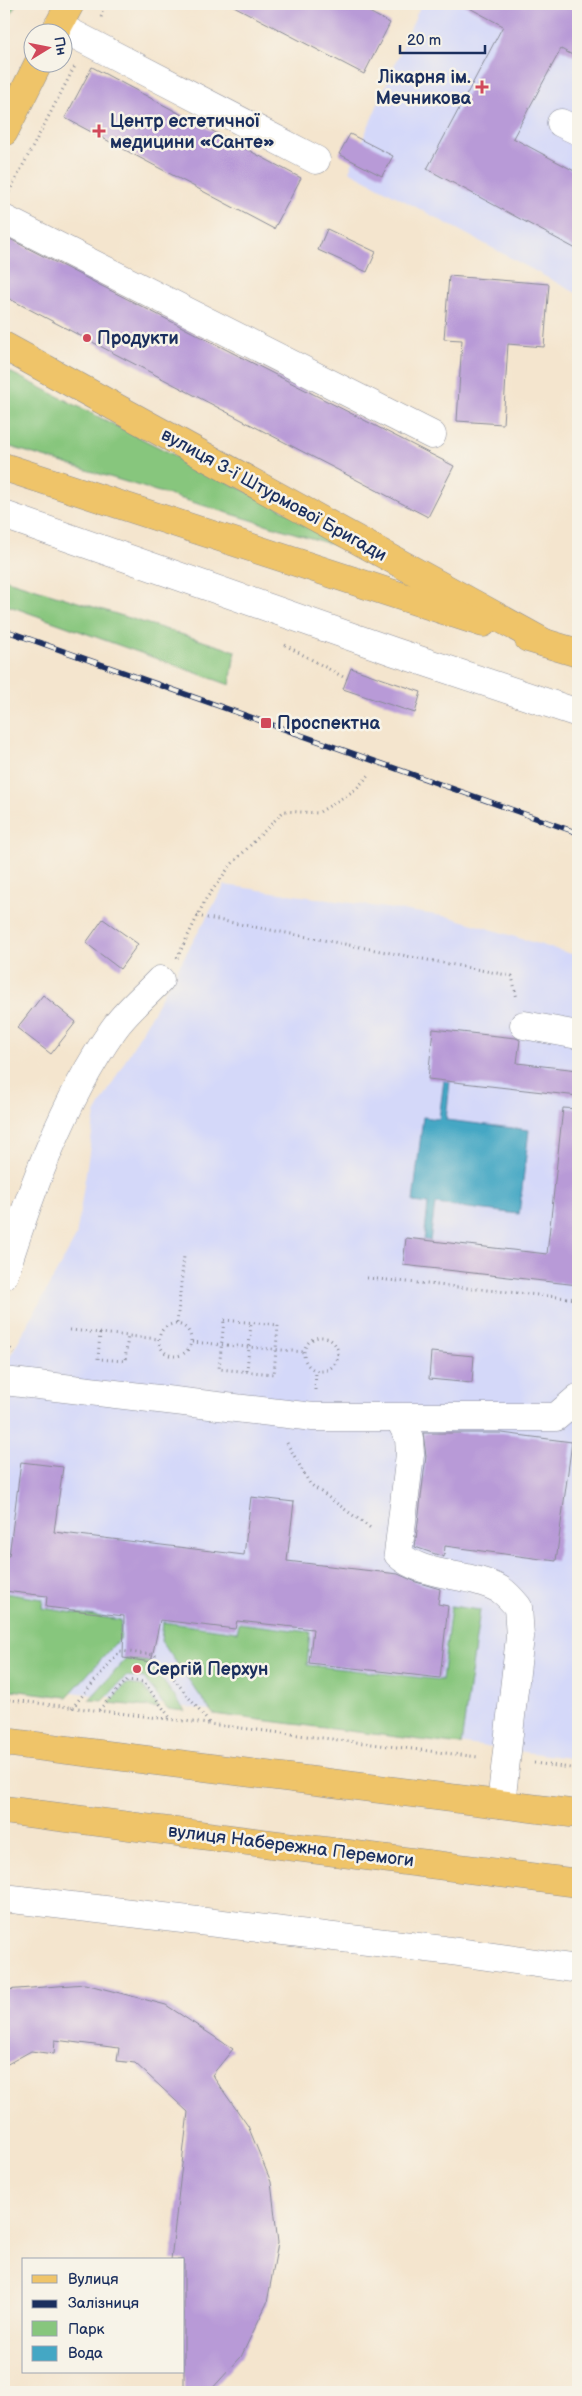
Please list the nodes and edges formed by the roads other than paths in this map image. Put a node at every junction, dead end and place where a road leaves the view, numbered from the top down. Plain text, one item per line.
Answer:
1 (61, 21) edge
2 (35, 72) edge
3 (4, 132) edge
4 (316, 160) dead end
5 (6, 206) edge
6 (4, 346) edge
7 (432, 435) dead end
8 (4, 467) edge
9 (4, 514) edge
10 (544, 643) junction
11 (578, 653) edge
12 (578, 713) edge
13 (160, 980) road end
14 (524, 1025) road end
15 (578, 1035) edge
16 (8, 1244) edge
17 (4, 1275) edge
18 (4, 1382) edge
19 (578, 1398) edge
20 (399, 1418) junction
21 (4, 1742) edge
22 (501, 1804) junction
23 (4, 1810) edge
24 (578, 1814) edge
25 (578, 1883) edge
26 (4, 1898) edge
27 (578, 1969) edge

1 - 4 street
2 - 3 main road
5 - 7 street
6 - 10 main road, вулиця 3-ї Штурмової Бригади
8 - 10 main road, вулиця 3-ї Штурмової Бригади
9 - 12 street
10 - 11 main road, вулиця 3-ї Штурмової Бригади
13 - 16 street
14 - 15 street
16 - 17 street
18 - 20 street
19 - 20 street
20 - 22 street
21 - 22 main road
22 - 24 main road
23 - 25 main road, вулиця Набережна Перемоги
26 - 27 street

